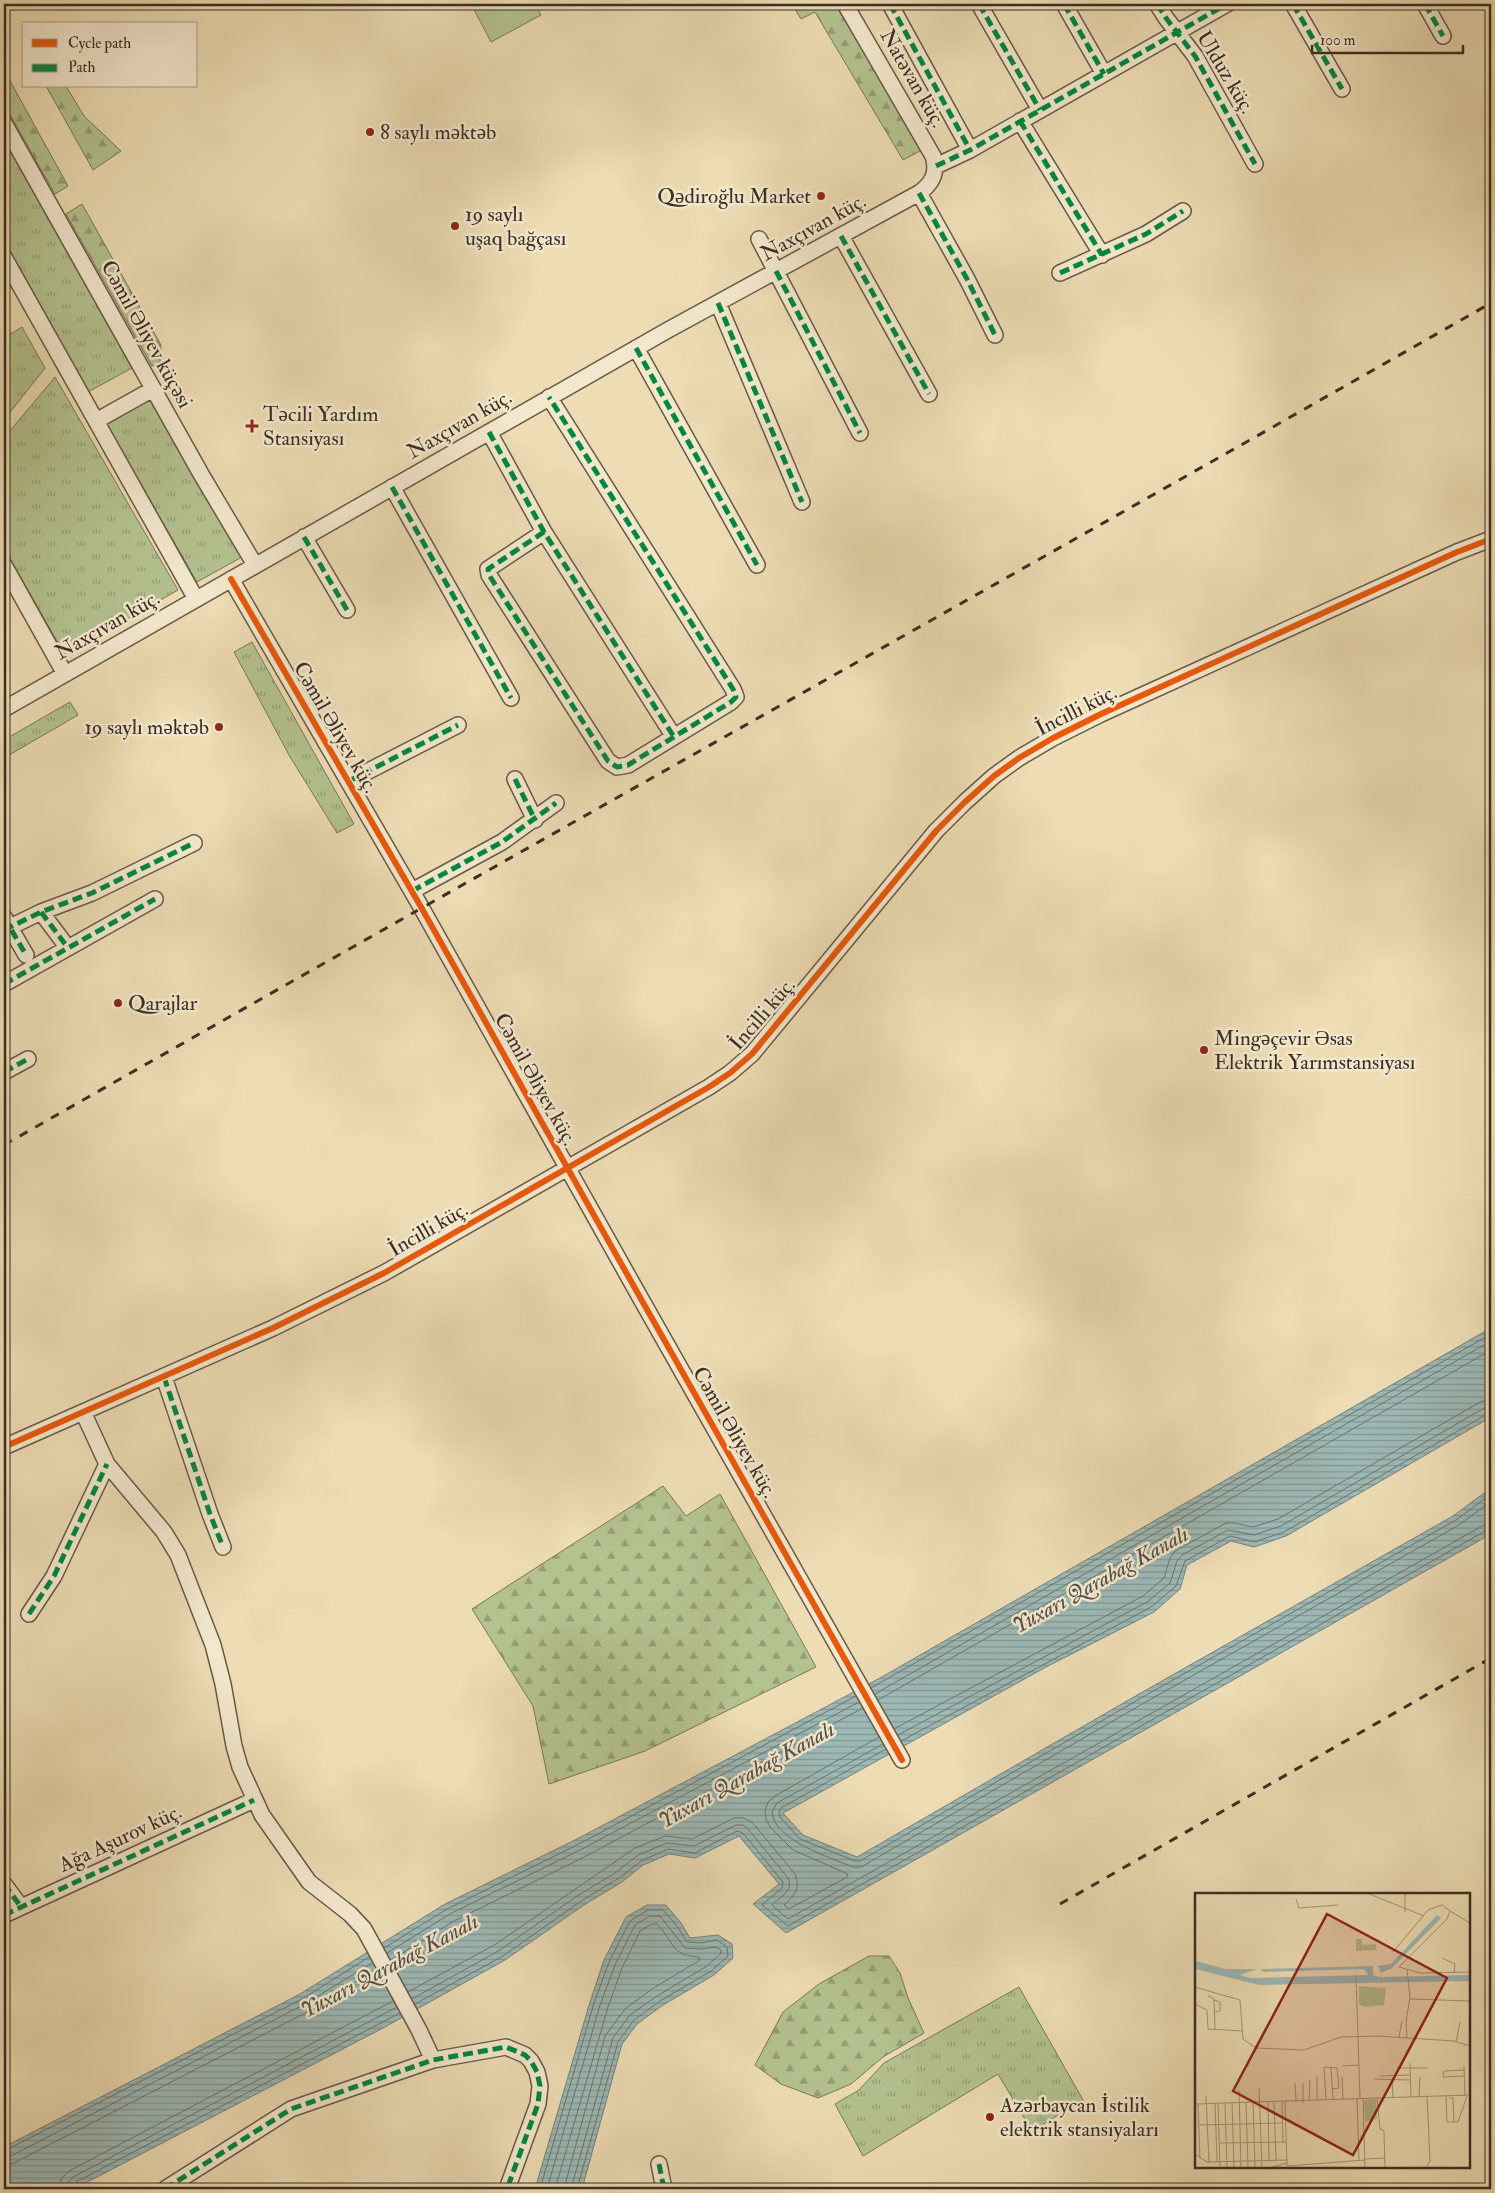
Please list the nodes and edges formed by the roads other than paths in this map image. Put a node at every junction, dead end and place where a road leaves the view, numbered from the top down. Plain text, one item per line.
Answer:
1 (845, 4) edge
2 (890, 4) edge
3 (979, 4) edge
4 (1064, 4) edge
5 (1157, 4) edge
6 (1227, 4) edge
7 (1293, 4) edge
8 (1425, 4) edge
9 (1177, 32) junction
10 (1444, 36) dead end
11 (1104, 74) junction
12 (1342, 89) dead end
13 (1040, 110) junction
14 (1020, 122) junction
15 (4, 123) edge
16 (970, 150) junction
17 (1255, 164) dead end
18 (935, 171) junction
19 (919, 193) junction
20 (1183, 211) dead end
21 (840, 236) junction
22 (759, 239) dead end
23 (1102, 255) junction
24 (4, 257) edge
25 (776, 271) junction
26 (1060, 273) dead end
27 (718, 303) junction
28 (994, 335) dead end
29 (636, 348) junction
30 (153, 389) junction
31 (928, 394) dead end
32 (549, 397) junction
33 (96, 420) junction
34 (489, 432) junction
35 (860, 433) dead end
36 (392, 487) junction
37 (802, 502) dead end
38 (544, 532) junction
39 (304, 537) junction
40 (1491, 539) edge
41 (4, 565) edge
42 (255, 565) junction
43 (757, 565) dead end
44 (231, 579) junction
45 (196, 599) junction
46 (347, 610) dead end
47 (64, 674) junction
48 (511, 698) dead end
49 (4, 709) edge
50 (458, 725) dead end
51 (674, 737) junction
52 (515, 779) dead end
53 (349, 781) junction
54 (556, 803) dead end
55 (535, 820) junction
56 (194, 843) dead end
57 (412, 891) junction
58 (155, 899) dead end
59 (41, 912) junction
60 (6, 925) edge
61 (68, 948) junction
62 (26, 955) dead end
63 (4, 984) edge
64 (28, 1059) dead end
65 (4, 1072) edge
66 (566, 1167) junction
67 (164, 1377) junction
68 (83, 1412) junction
69 (4, 1447) edge
70 (107, 1464) junction
71 (223, 1547) dead end
72 (29, 1614) dead end
73 (902, 1760) dead end
74 (254, 1800) junction
75 (4, 1884) edge
76 (21, 1907) junction
77 (4, 1915) edge
78 (433, 2060) junction
79 (659, 2164) dead end
80 (165, 2189) edge
81 (508, 2189) edge
82 (664, 2189) edge

1 - 18 street, Natəvan küç.
2 - 16 street
3 - 13 street
4 - 11 street
5 - 9 street, Ulduz küç.
6 - 9 street, Naxçıvan küç.
7 - 12 street
8 - 10 street
9 - 11 street, Naxçıvan küç.
9 - 17 street, Ulduz küç.
11 - 13 street, Naxçıvan küç.
13 - 14 street, Naxçıvan küç.
14 - 16 street, Naxçıvan küç.
14 - 23 street
15 - 30 street, Cəmil Əliyev küçəsi
16 - 18 street, Naxçıvan küç.
18 - 19 street, Naxçıvan küç.
19 - 21 street, Naxçıvan küç.
19 - 28 street
20 - 23 street
21 - 25 street, Naxçıvan küç.
21 - 31 street
22 - 25 street
23 - 26 street
24 - 33 street
25 - 27 street, Naxçıvan küç.
25 - 35 street
27 - 29 street, Naxçıvan küç.
27 - 37 street
29 - 32 street, Naxçıvan küç.
29 - 43 street
30 - 33 street
30 - 42 street, Cəmil Əliyev küçəsi
32 - 34 street, Naxçıvan küç.
32 - 51 street
33 - 45 street
34 - 36 street, Naxçıvan küç.
34 - 38 street
36 - 39 street, Naxçıvan küç.
36 - 48 street
38 - 51 street
38 - 51 street
39 - 42 street, Naxçıvan küç.
39 - 46 street
40 - 66 street, İncilli küç.
41 - 47 street
42 - 44 street, Naxçıvan küç.
44 - 45 street, Naxçıvan küç.
44 - 53 street, Cəmil Əliyev küç.
45 - 47 street, Naxçıvan küç.
47 - 49 street, Naxçıvan küç.
50 - 53 street
52 - 55 street
53 - 57 street, Cəmil Əliyev küç.
54 - 55 street
55 - 57 street
56 - 59 street
57 - 66 street, Cəmil Əliyev küç.
58 - 61 street
59 - 60 street
59 - 61 street
60 - 62 street
61 - 63 street
64 - 65 street
66 - 67 street, İncilli küç.
66 - 73 street, Cəmil Əliyev küç.
67 - 68 street, İncilli küç.
67 - 71 street
68 - 69 street, İncilli küç.
68 - 70 street
70 - 72 street
70 - 74 street
74 - 76 street, Ağa Aşurov küç.
74 - 78 street
75 - 76 street
76 - 77 street, Ağa Aşurov küç.
78 - 80 street
78 - 81 street
79 - 82 street

